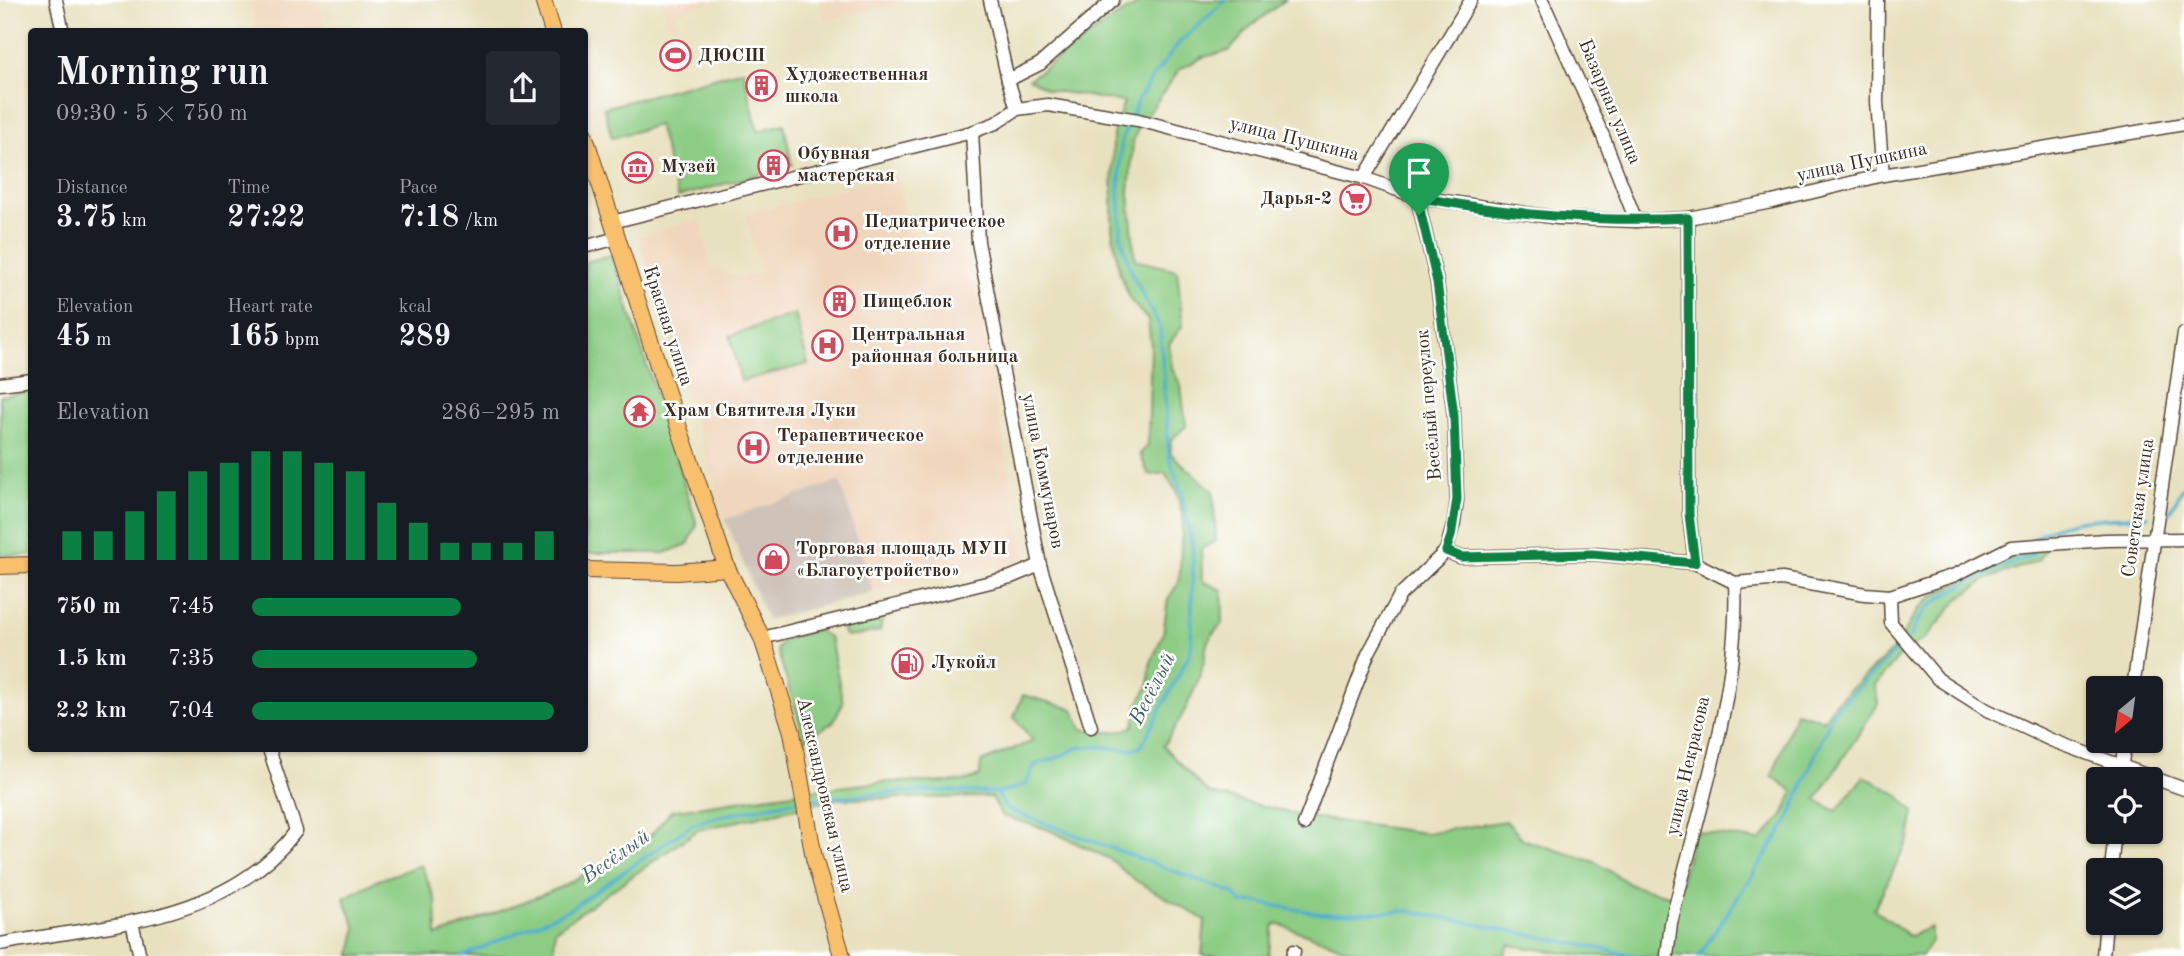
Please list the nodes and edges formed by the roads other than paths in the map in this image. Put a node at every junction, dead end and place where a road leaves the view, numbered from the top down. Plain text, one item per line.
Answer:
1 (56, 0) edge
2 (543, 0) edge
3 (990, 0) edge
4 (1113, 0) edge
5 (1471, 0) edge
6 (1542, 0) edge
7 (1878, 0) edge
8 (62, 28) edge
9 (552, 28) edge
10 (1008, 80) junction
11 (1017, 109) junction
12 (2184, 124) edge
13 (972, 132) junction
14 (588, 147) edge
15 (1883, 175) junction
16 (1364, 178) junction
17 (1417, 197) junction
18 (1688, 218) junction
19 (1636, 221) junction
20 (612, 222) junction
21 (617, 238) junction
22 (588, 246) edge
23 (2184, 333) edge
24 (28, 380) edge
25 (0, 384) edge
26 (2184, 539) edge
27 (2153, 540) junction
28 (1446, 551) junction
29 (1695, 563) junction
30 (28, 565) edge
31 (1040, 565) junction
32 (0, 566) edge
33 (727, 568) junction
34 (588, 570) edge
35 (1735, 583) junction
36 (1890, 596) junction
37 (762, 638) junction
38 (2135, 676) edge
39 (1091, 727) dead end
40 (270, 752) edge
41 (2110, 767) edge
42 (2163, 783) edge
43 (2184, 789) edge
44 (1304, 824) dead end
45 (132, 922) junction
46 (2105, 935) edge
47 (0, 944) edge
48 (1668, 950) edge
49 (140, 956) edge
50 (842, 956) edge
51 (2103, 956) edge

1 - 8 street
2 - 9 main road
3 - 10 street
4 - 10 street
5 - 16 street
6 - 19 street, Базарная улица
7 - 15 street
10 - 11 street
11 - 13 street, улица Пушкина
11 - 16 street, улица Пушкина
12 - 15 street, улица Пушкина
13 - 20 street, улица Пушкина
13 - 31 street, улица Коммунаров
14 - 20 main road, Красная улица
15 - 18 street, улица Пушкина
16 - 17 street, улица Пушкина
17 - 19 street, улица Пушкина
17 - 28 street, Весёлый переулок
18 - 19 street, улица Пушкина
18 - 29 street
20 - 21 main road, Красная улица
21 - 22 street
21 - 33 main road, Красная улица
23 - 27 street, Советская улица
24 - 25 street
26 - 27 street
27 - 36 street
27 - 38 street, Советская улица
28 - 29 street
28 - 44 street
29 - 35 street
30 - 32 main road
31 - 37 street
31 - 39 street, улица Коммунаров
33 - 34 main road
33 - 37 main road, Александровская улица
35 - 36 street
35 - 48 street, улица Некрасова
36 - 41 street
37 - 50 main road, Александровская улица
40 - 45 street
42 - 43 street
45 - 47 street
45 - 49 street
46 - 51 street

